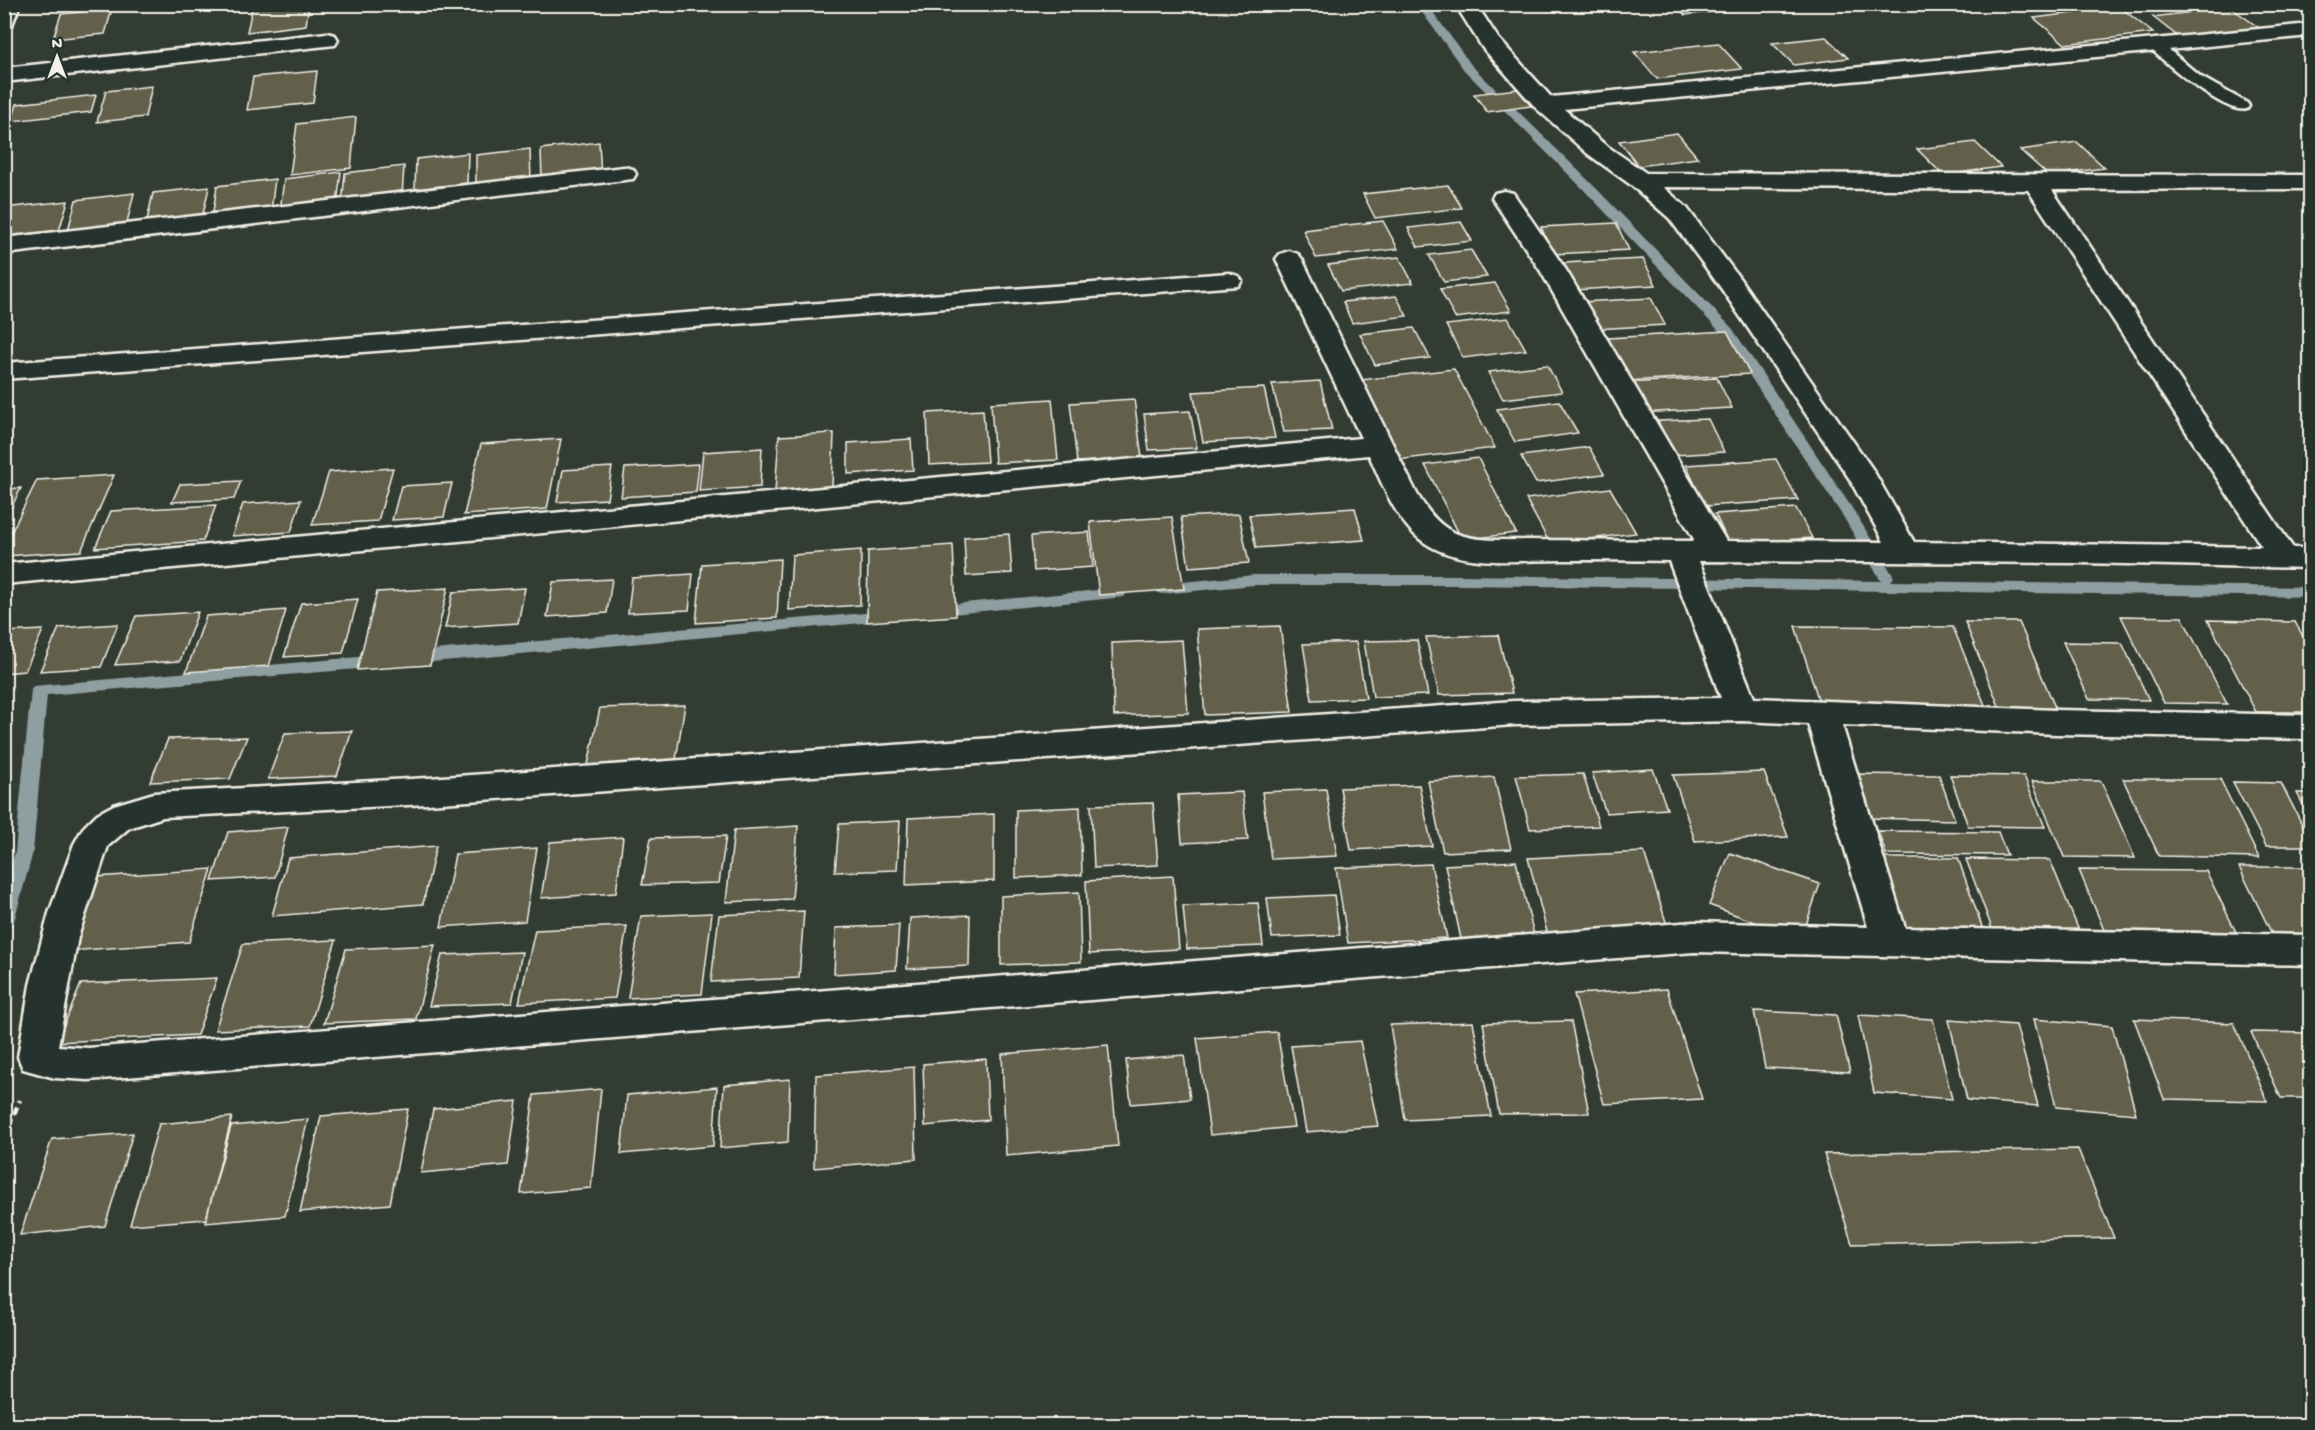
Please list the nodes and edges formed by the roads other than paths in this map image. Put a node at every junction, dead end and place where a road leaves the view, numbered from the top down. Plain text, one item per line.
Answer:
1 (10, 4) edge
2 (1465, 4) edge
3 (4, 20) edge
4 (2310, 30) edge
5 (327, 40) dead end
6 (2156, 46) junction
7 (4, 75) edge
8 (1545, 104) junction
9 (2242, 106) dead end
10 (624, 174) dead end
11 (1640, 180) junction
12 (2310, 182) edge
13 (2035, 183) junction
14 (1504, 198) dead end
15 (4, 246) edge
16 (1289, 259) dead end
17 (1229, 281) dead end
18 (4, 371) edge
19 (1377, 445) junction
20 (1680, 552) junction
21 (1717, 552) junction
22 (1905, 553) junction
23 (2297, 557) edge
24 (4, 574) edge
25 (1742, 709) junction
26 (1821, 712) junction
27 (2310, 727) edge
28 (1891, 942) junction
29 (2310, 950) edge

1 - 3 street
2 - 8 street
4 - 6 street
5 - 7 street
6 - 8 street
6 - 9 lane
8 - 11 street
10 - 15 street
11 - 13 street
11 - 22 street
12 - 13 street
13 - 23 street
14 - 21 street
16 - 19 street
17 - 18 street
19 - 20 street
19 - 24 street
20 - 21 street
20 - 25 street
21 - 22 street
22 - 23 street
25 - 26 street
25 - 28 street
26 - 27 street
26 - 28 street
28 - 29 street

